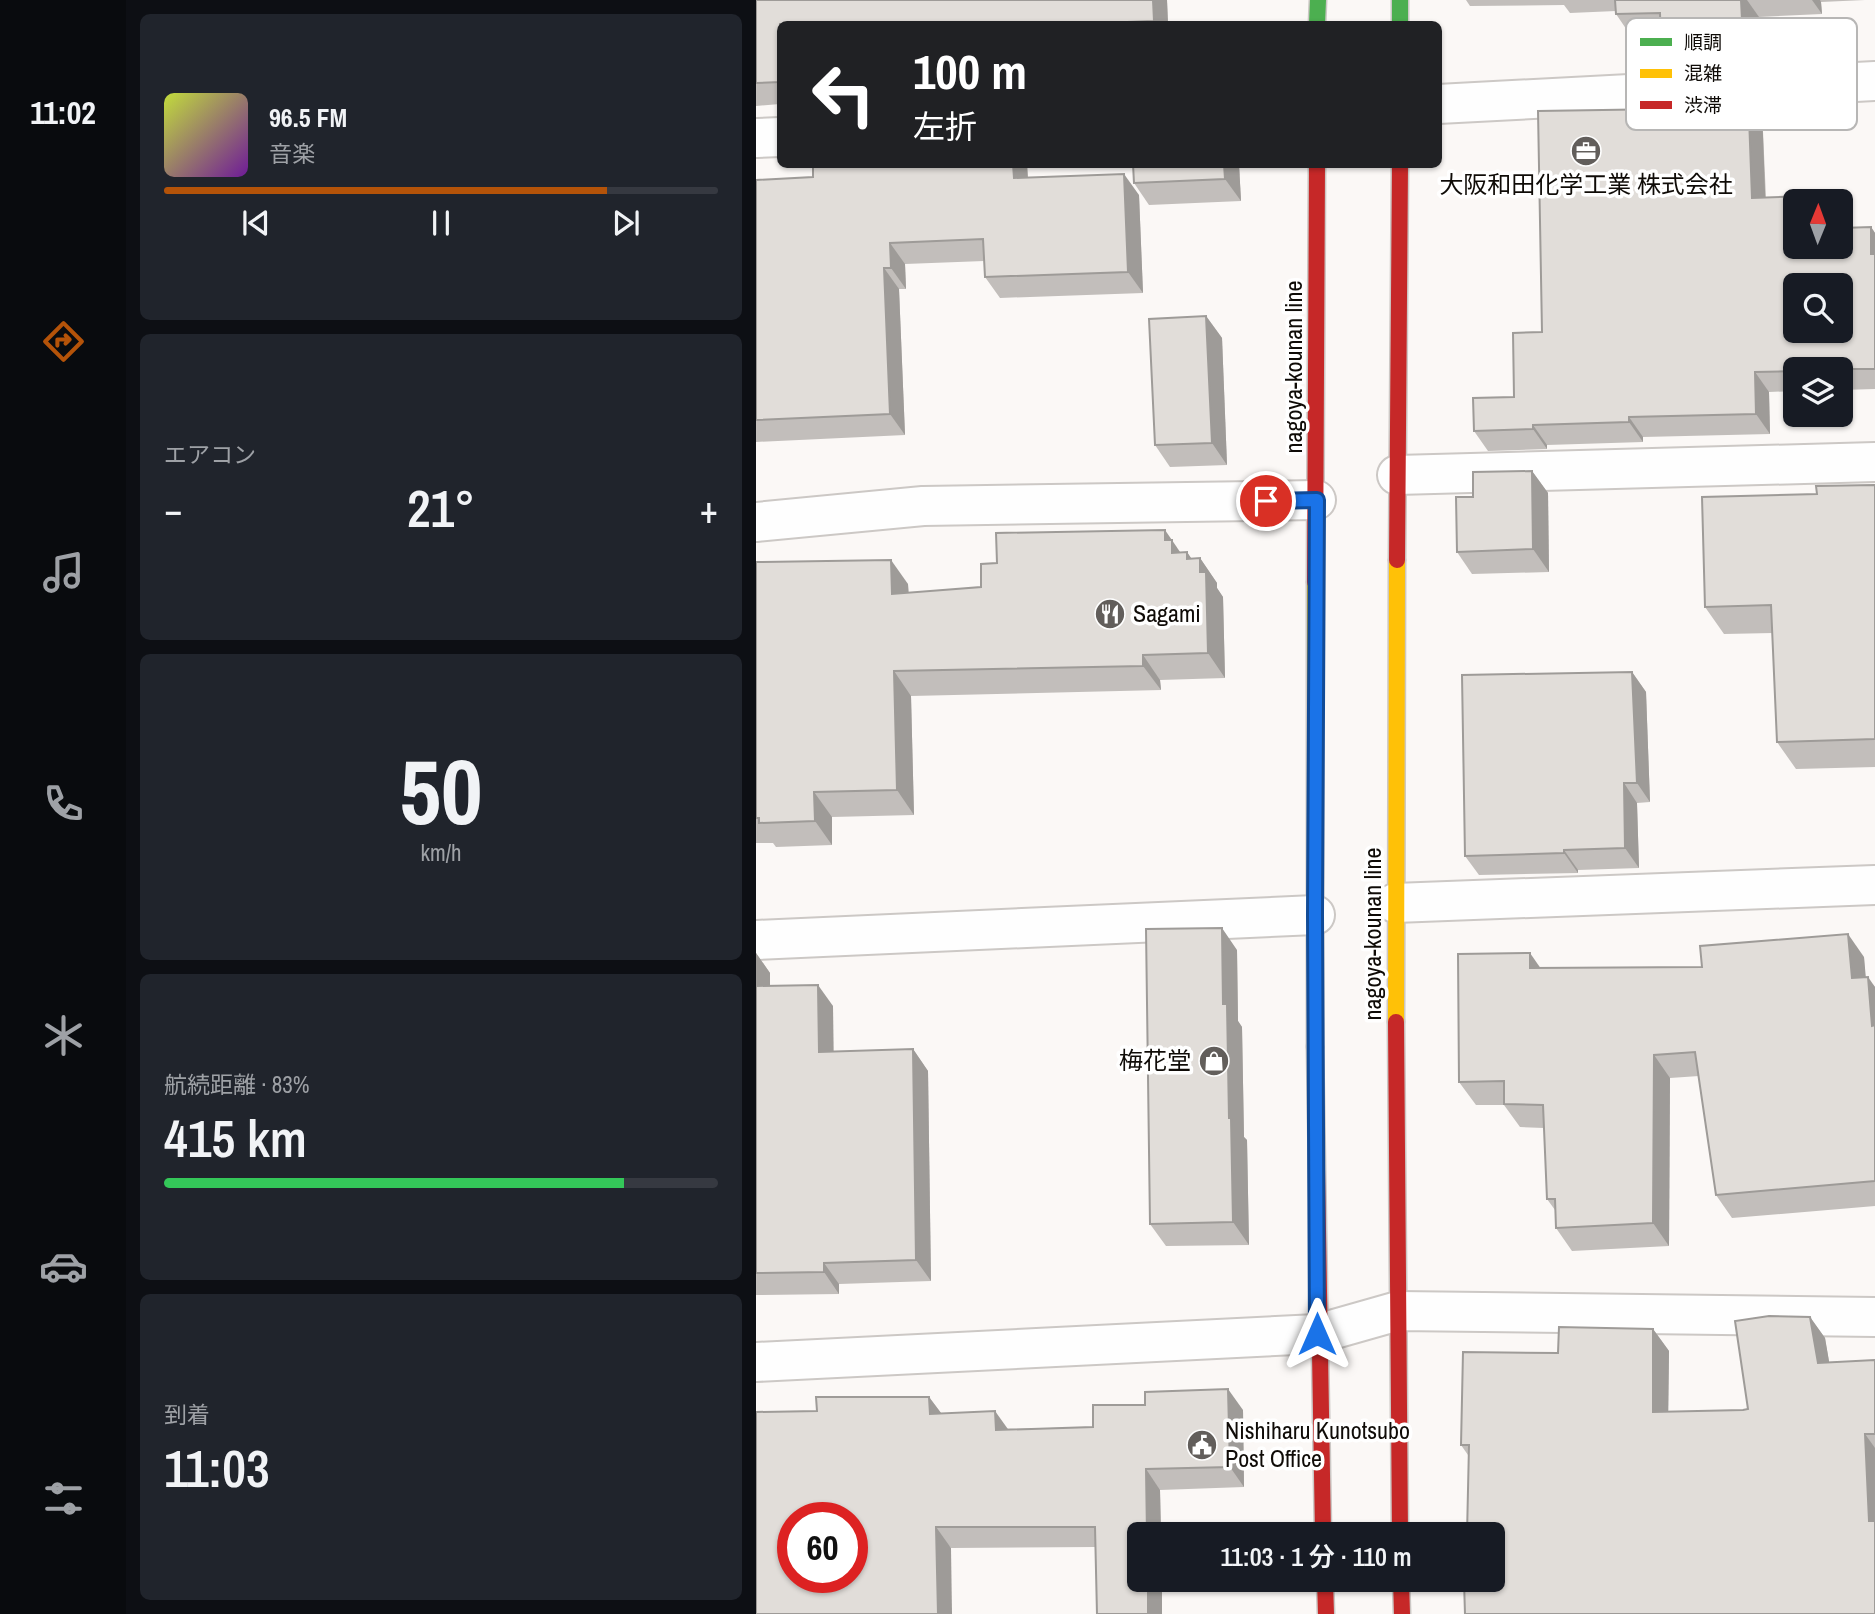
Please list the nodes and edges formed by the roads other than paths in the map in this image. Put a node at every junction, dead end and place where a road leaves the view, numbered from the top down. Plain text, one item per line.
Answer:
1 (1318, 0) edge
2 (1399, 0) edge
3 (1318, 21) edge
4 (1400, 21) edge
5 (1875, 81) edge
6 (1857, 82) edge
7 (1626, 94) edge
8 (1442, 104) edge
9 (777, 137) edge
10 (756, 138) edge
11 (1317, 168) edge
12 (1400, 168) edge
13 (1875, 461) edge
14 (1397, 475) junction
15 (1317, 500) junction
16 (756, 522) edge
17 (1875, 885) edge
18 (1395, 902) junction
19 (1315, 915) junction
20 (756, 940) edge
21 (1398, 1311) junction
22 (1875, 1317) edge
23 (1317, 1334) junction
24 (756, 1363) edge
25 (1323, 1522) edge
26 (1401, 1522) edge
27 (1325, 1592) edge
28 (1401, 1592) edge
29 (1326, 1614) edge
30 (1402, 1614) edge

1 - 3 main road
2 - 4 main road
5 - 6 street
7 - 8 street
9 - 10 street
11 - 15 main road, nagoya-kounan line
12 - 14 main road, nagoya-kounan line
13 - 14 street
14 - 18 main road, nagoya-kounan line
15 - 16 street
15 - 19 main road, nagoya-kounan line
17 - 18 street
18 - 21 main road, nagoya-kounan line
19 - 20 street
19 - 23 main road, nagoya-kounan line
21 - 22 street
21 - 23 street
21 - 26 main road, nagoya-kounan line
23 - 24 street
23 - 25 main road, nagoya-kounan line
27 - 29 main road
28 - 30 main road

